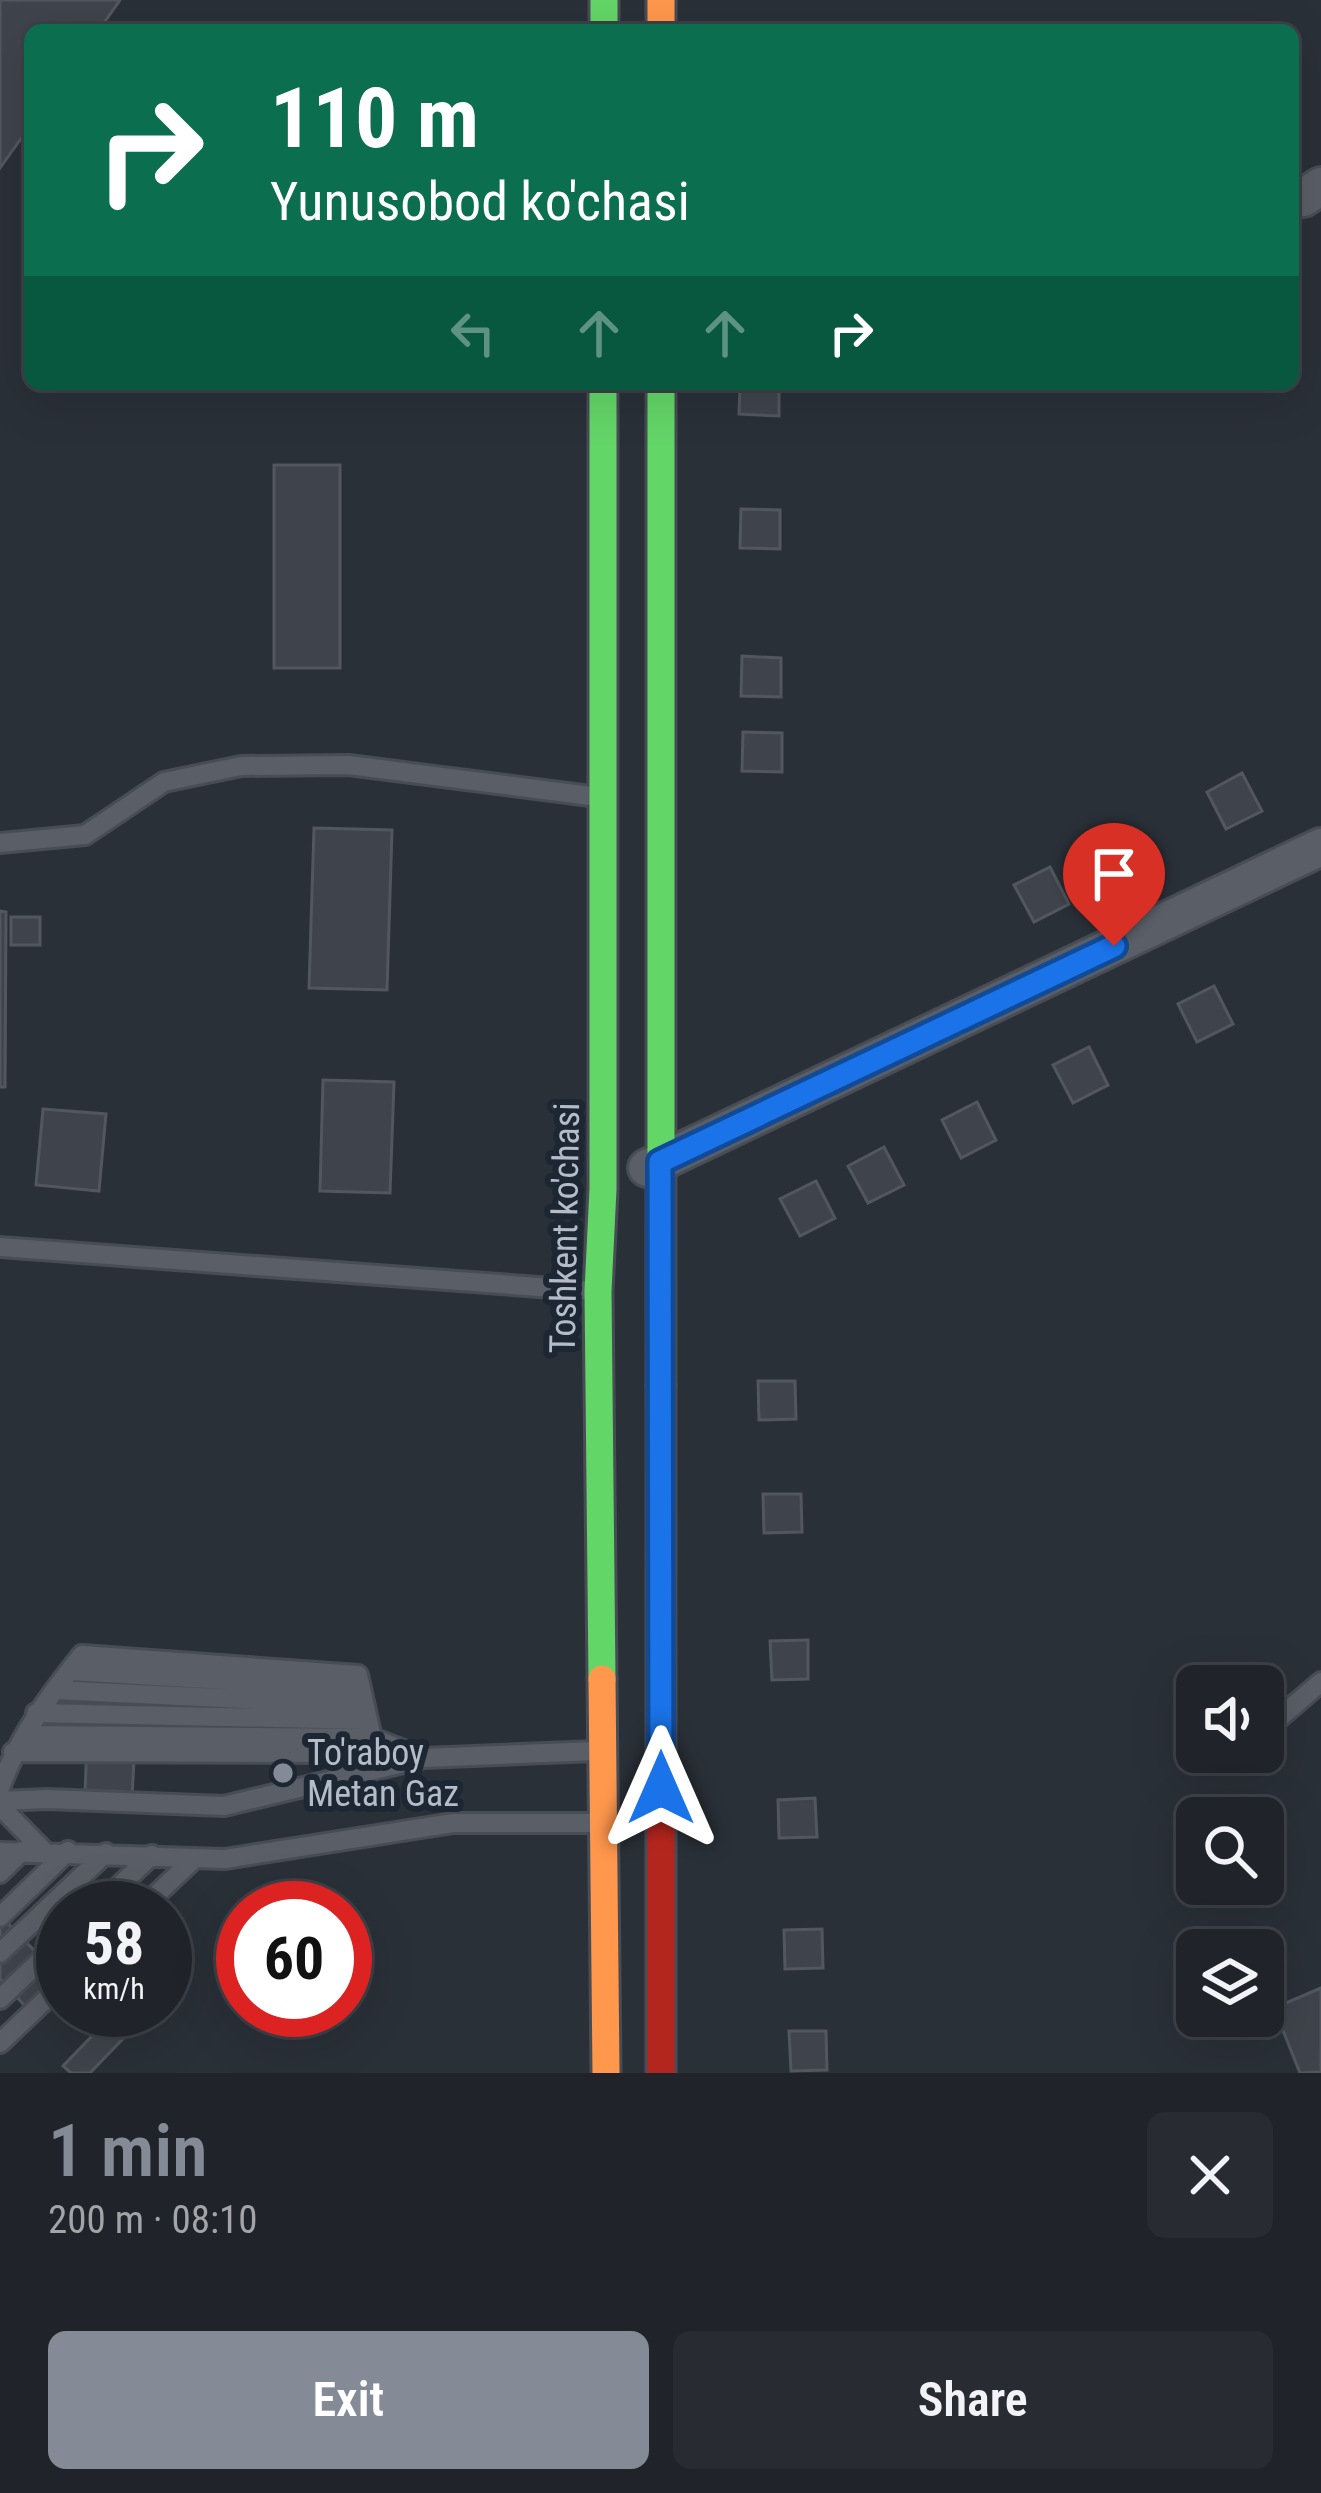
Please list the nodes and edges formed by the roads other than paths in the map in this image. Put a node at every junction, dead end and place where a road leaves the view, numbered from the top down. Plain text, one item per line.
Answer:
1 (603, 390) edge
2 (661, 390) edge
3 (603, 798) junction
4 (0, 843) edge
5 (1321, 848) edge
6 (660, 1162) junction
7 (602, 1189) junction
8 (0, 1247) edge
9 (598, 1291) junction
10 (1321, 1682) edge
11 (55, 1690) junction
12 (36, 1713) junction
13 (366, 1713) junction
14 (1284, 1714) edge
15 (28, 1735) junction
16 (632, 1751) junction
17 (13, 1752) junction
18 (424, 1758) junction
19 (0, 1788) edge
20 (0, 1803) edge
21 (632, 1824) junction
22 (43, 1850) junction
23 (22, 1851) junction
24 (68, 1851) junction
25 (0, 1852) edge
26 (106, 1853) junction
27 (152, 1855) junction
28 (195, 1858) junction
29 (0, 1873) edge
30 (125, 1881) edge
31 (171, 1881) edge
32 (0, 1917) edge
33 (0, 1954) edge
34 (36, 1965) edge
35 (0, 1999) edge
36 (36, 2009) edge
37 (0, 2043) edge
38 (606, 2073) edge
39 (661, 2073) edge

1 - 3 main road, Toshkent ko'chasi
2 - 6 main road, Toshkent ko'chasi
3 - 4 lane
3 - 7 main road, Toshkent ko'chasi
5 - 6 street
6 - 7 street
6 - 16 main road, Toshkent ko'chasi
7 - 9 main road, Toshkent ko'chasi
8 - 9 lane
9 - 16 main road, Toshkent ko'chasi
10 - 14 lane
11 - 12 lane
11 - 13 lane
11 - 13 lane
12 - 13 lane
12 - 15 lane
13 - 15 lane
13 - 17 lane
13 - 18 lane
15 - 17 lane
16 - 18 lane
16 - 21 main road, Toshkent ko'chasi
16 - 21 main road, Toshkent ko'chasi
17 - 19 lane
18 - 20 lane
20 - 22 lane
21 - 28 lane
21 - 38 main road, Toshkent ko'chasi
21 - 39 main road, Toshkent ko'chasi
22 - 23 lane
22 - 24 lane
23 - 25 lane
23 - 29 lane
24 - 26 lane
24 - 32 lane
26 - 27 lane
26 - 33 lane
27 - 28 lane
27 - 30 lane
28 - 31 lane
34 - 35 lane
36 - 37 lane

